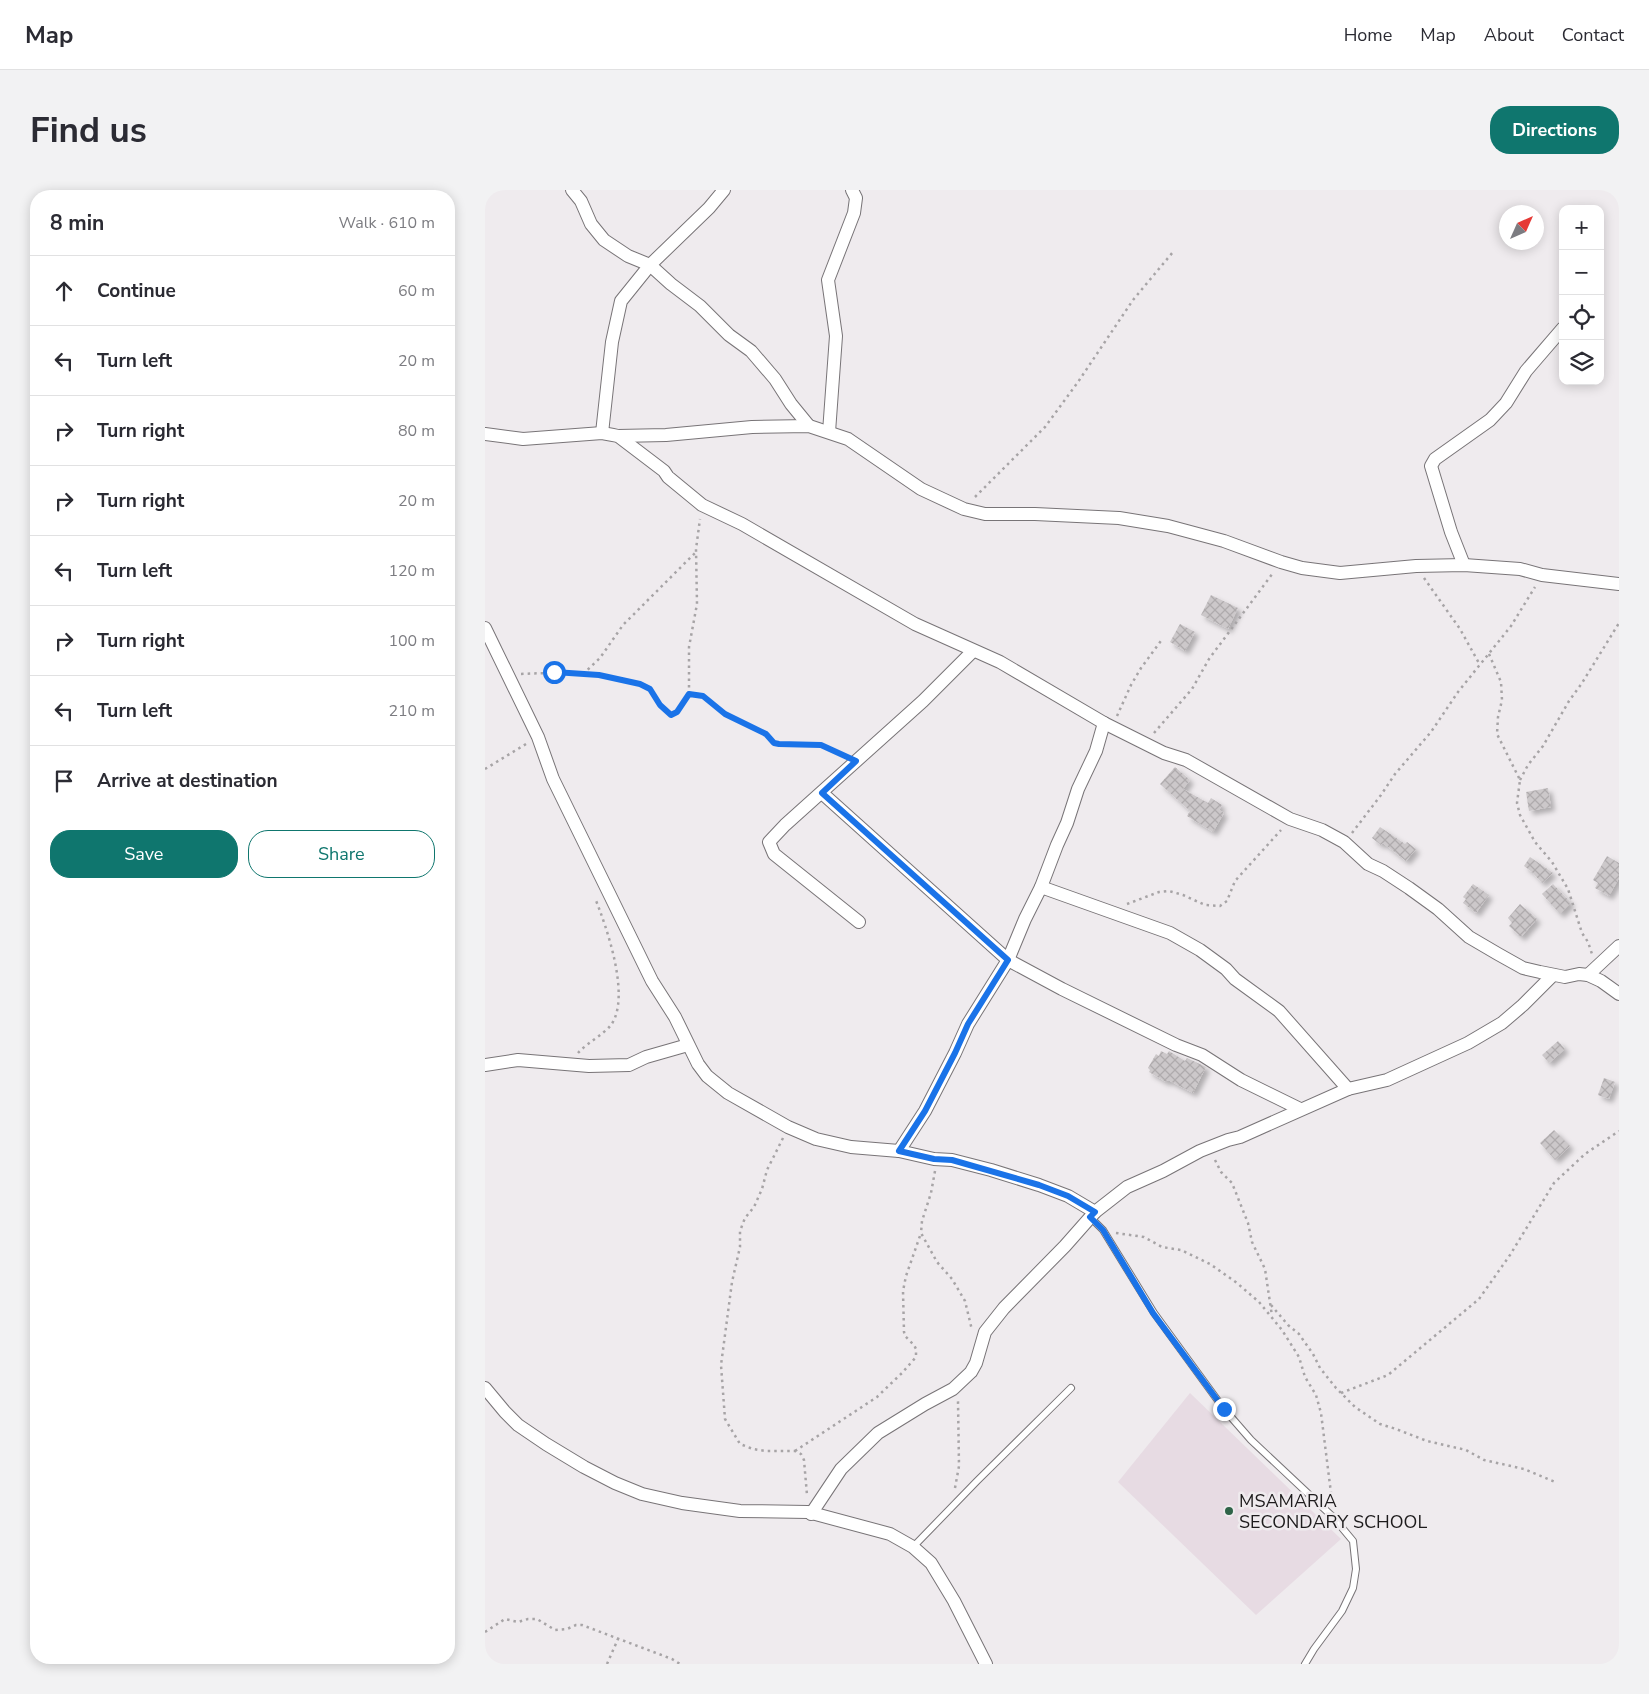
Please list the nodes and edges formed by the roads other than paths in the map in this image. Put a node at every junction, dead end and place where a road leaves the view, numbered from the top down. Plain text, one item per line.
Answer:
1 (572, 190) edge
2 (724, 190) edge
3 (852, 190) edge
4 (650, 265) junction
5 (1559, 333) edge
6 (809, 426) junction
7 (829, 432) junction
8 (602, 433) junction
9 (485, 434) edge
10 (618, 436) junction
11 (1464, 565) junction
12 (1619, 584) edge
13 (485, 628) edge
14 (973, 651) junction
15 (1108, 725) junction
16 (822, 793) junction
17 (1041, 887) junction
18 (859, 922) dead end
19 (1619, 946) edge
20 (1008, 960) junction
21 (1593, 971) junction
22 (1553, 975) junction
23 (1619, 994) edge
24 (689, 1045) junction
25 (485, 1065) edge
26 (1348, 1089) junction
27 (1300, 1109) junction
28 (899, 1151) junction
29 (1093, 1214) junction
30 (485, 1388) edge
31 (1071, 1388) dead end
32 (809, 1513) junction
33 (913, 1547) junction
34 (986, 1664) edge
35 (1305, 1664) edge

1 - 4 street
2 - 4 street
3 - 7 street
4 - 6 street
4 - 8 street
5 - 11 street
6 - 7 street
6 - 10 street
7 - 11 street
8 - 9 street
8 - 10 street
10 - 14 street
11 - 12 street
13 - 24 street
14 - 15 street
14 - 16 street
15 - 17 street
15 - 22 street
16 - 18 street
16 - 20 street
17 - 20 street
17 - 26 street
19 - 21 street
20 - 27 street
20 - 28 street
21 - 22 street
21 - 23 street
22 - 26 street
24 - 25 street
24 - 28 street
26 - 27 street
27 - 29 street
28 - 29 street
29 - 32 street
29 - 35 lane
30 - 32 street
31 - 33 lane
32 - 33 street
33 - 34 street

